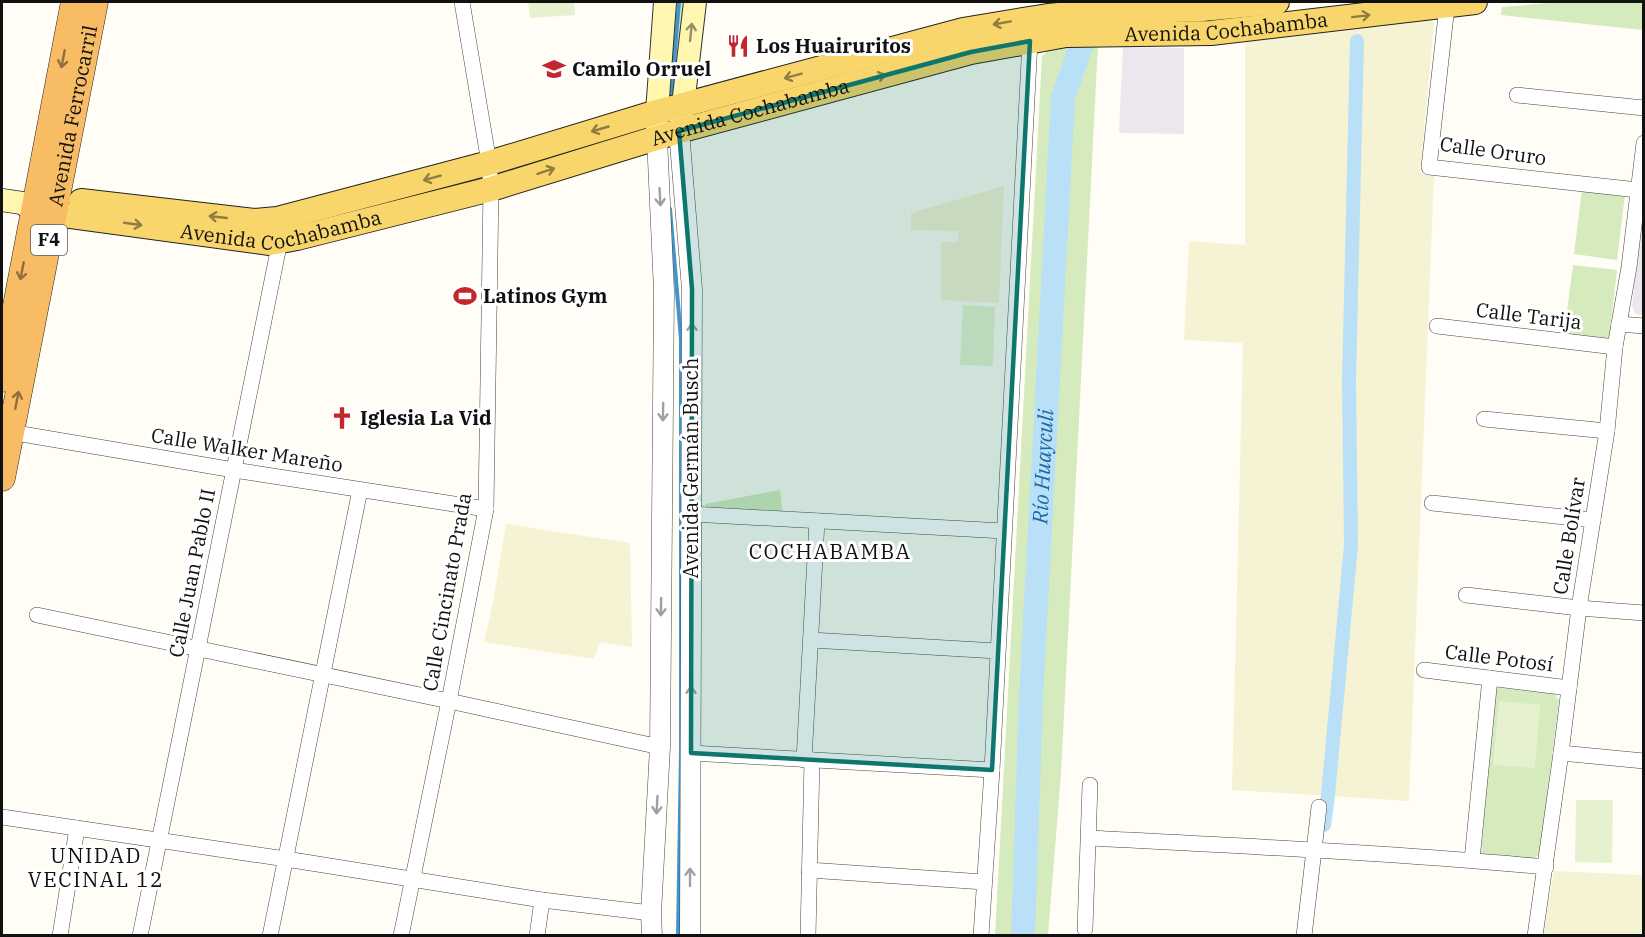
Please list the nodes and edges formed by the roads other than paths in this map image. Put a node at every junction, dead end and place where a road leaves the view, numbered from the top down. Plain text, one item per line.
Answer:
1 (74, 2) edge
2 (95, 2) edge
3 (462, 2) edge
4 (665, 2) edge
5 (695, 2) edge
6 (1276, 2) edge
7 (1475, 2) edge
8 (1447, 6) junction
9 (1066, 23) edge
10 (1517, 95) dead end
11 (684, 105) junction
12 (1644, 108) edge
13 (657, 112) junction
14 (668, 135) junction
15 (1644, 142) edge
16 (489, 163) junction
17 (491, 189) junction
18 (1638, 190) junction
19 (34, 204) edge
20 (278, 230) junction
21 (1619, 324) junction
22 (1437, 326) dead end
23 (1644, 326) edge
24 (1616, 347) junction
25 (2, 379) edge
26 (1484, 419) dead end
27 (1606, 430) junction
28 (6, 431) edge
29 (234, 470) junction
30 (2, 478) edge
31 (360, 490) junction
32 (1432, 503) dead end
33 (486, 509) junction
34 (691, 514) junction
35 (1593, 519) junction
36 (817, 521) junction
37 (1004, 531) junction
38 (1466, 595) dead end
39 (1579, 608) junction
40 (1644, 613) edge
41 (37, 615) dead end
42 (811, 640) junction
43 (199, 649) junction
44 (997, 651) junction
45 (1424, 670) dead end
46 (322, 675) junction
47 (1490, 678) junction
48 (1569, 688) junction
49 (449, 701) junction
50 (660, 747) junction
51 (691, 753) junction
52 (1561, 753) junction
53 (808, 760) junction
54 (1644, 761) edge
55 (992, 770) junction
56 (1090, 784) dead end
57 (1319, 807) dead end
58 (2, 817) edge
59 (77, 828) junction
60 (1089, 838) junction
61 (159, 840) junction
62 (1314, 850) junction
63 (286, 859) junction
64 (1472, 860) junction
65 (1546, 867) junction
66 (809, 870) junction
67 (413, 879) junction
68 (984, 882) junction
69 (542, 900) junction
70 (651, 913) junction
71 (1085, 929) dead end
72 (60, 936) edge
73 (140, 936) edge
74 (270, 936) edge
75 (401, 936) edge
76 (537, 936) edge
77 (652, 936) edge
78 (690, 936) edge
79 (807, 936) edge
80 (981, 936) edge
81 (1304, 936) edge
82 (1535, 936) edge

1 -> 19 highway, Avenida Ferrocarril / F4
2 - 19 highway, Avenida Ferrocarril / F4
3 - 16 street, Calle Cincinato Prada
4 - 13 main road, Avenida Germán Busch
11 -> 5 main road, Avenida Germán Busch
6 - 9 main road, Avenida Cochabamba
7 - 8 main road, Avenida Cochabamba
9 -> 8 main road, Avenida Cochabamba
8 - 18 street, Calle Oruro
9 -> 11 main road, Avenida Cochabamba
14 -> 9 main road, Avenida Cochabamba
9 - 37 street
10 - 12 street
11 - 13 main road, Avenida Cochabamba
11 - 14 main road, Avenida Germán Busch
13 - 14 main road, Avenida Germán Busch
13 -> 16 main road, Avenida Cochabamba
17 -> 14 main road, Avenida Cochabamba
34 -> 14 street, Avenida Germán Busch
14 -> 50 street, Avenida Germán Busch
15 - 18 street, Calle Bolívar
16 - 17 street, Calle Cincinato Prada
16 -> 20 main road, Avenida Cochabamba
17 - 20 main road, Avenida Cochabamba
17 - 33 street, Calle Cincinato Prada
18 - 21 street, Calle Bolívar
19 - 20 main road, Avenida Cochabamba
19 -> 25 highway, Avenida Ferrocarril / F4
28 -> 19 highway, Avenida Ferrocarril / F4
20 - 29 street, Calle Juan Pablo II
21 - 23 street
21 - 24 street, Calle Bolívar
22 - 24 street, Calle Tarija
24 - 27 street, Calle Bolívar
26 - 27 street
27 - 35 street, Calle Bolívar
28 - 29 street, Calle Walker Mareño
28 - 30 highway, Avenida Ferrocarril / F4
29 - 31 street, Calle Walker Mareño
29 - 43 street, Calle Juan Pablo II
31 - 33 street, Calle Walker Mareño
31 - 46 street
32 - 35 street
33 - 49 street, Calle Cincinato Prada
34 - 36 street
51 -> 34 street, Avenida Germán Busch
35 - 39 street, Calle Bolívar
36 - 37 street
36 - 42 street
37 - 44 street
38 - 39 street
39 - 40 street
39 - 48 street, Calle Bolívar
41 - 43 street
42 - 44 street
42 - 53 street
43 - 46 street
43 - 61 street, Calle Juan Pablo II
44 - 55 street
45 - 47 street, Calle Potosí
46 - 49 street
46 - 63 street
47 - 48 street, Calle Potosí
47 - 64 street
48 - 52 street, Calle Bolívar
49 - 50 street
49 - 67 street, Calle Cincinato Prada
50 -> 70 street, Avenida Germán Busch
51 - 53 street
78 -> 51 street, Avenida Germán Busch
52 - 54 street
52 - 65 street, Calle Bolívar
53 - 55 street
53 - 66 street
55 - 68 street
56 - 60 street
57 - 62 street
58 - 59 street
59 - 61 street
59 - 72 street
60 - 62 street
60 - 71 street
61 - 63 street
61 - 73 street, Calle Juan Pablo II
62 - 64 street
62 - 81 street
63 - 67 street
63 - 74 street
64 - 65 street
65 - 82 street, Calle Bolívar
66 - 68 street
66 - 79 street
67 - 69 street
67 - 75 street, Calle Cincinato Prada
68 - 80 street
69 - 70 street
69 - 76 street
70 - 77 street, Avenida Germán Busch

